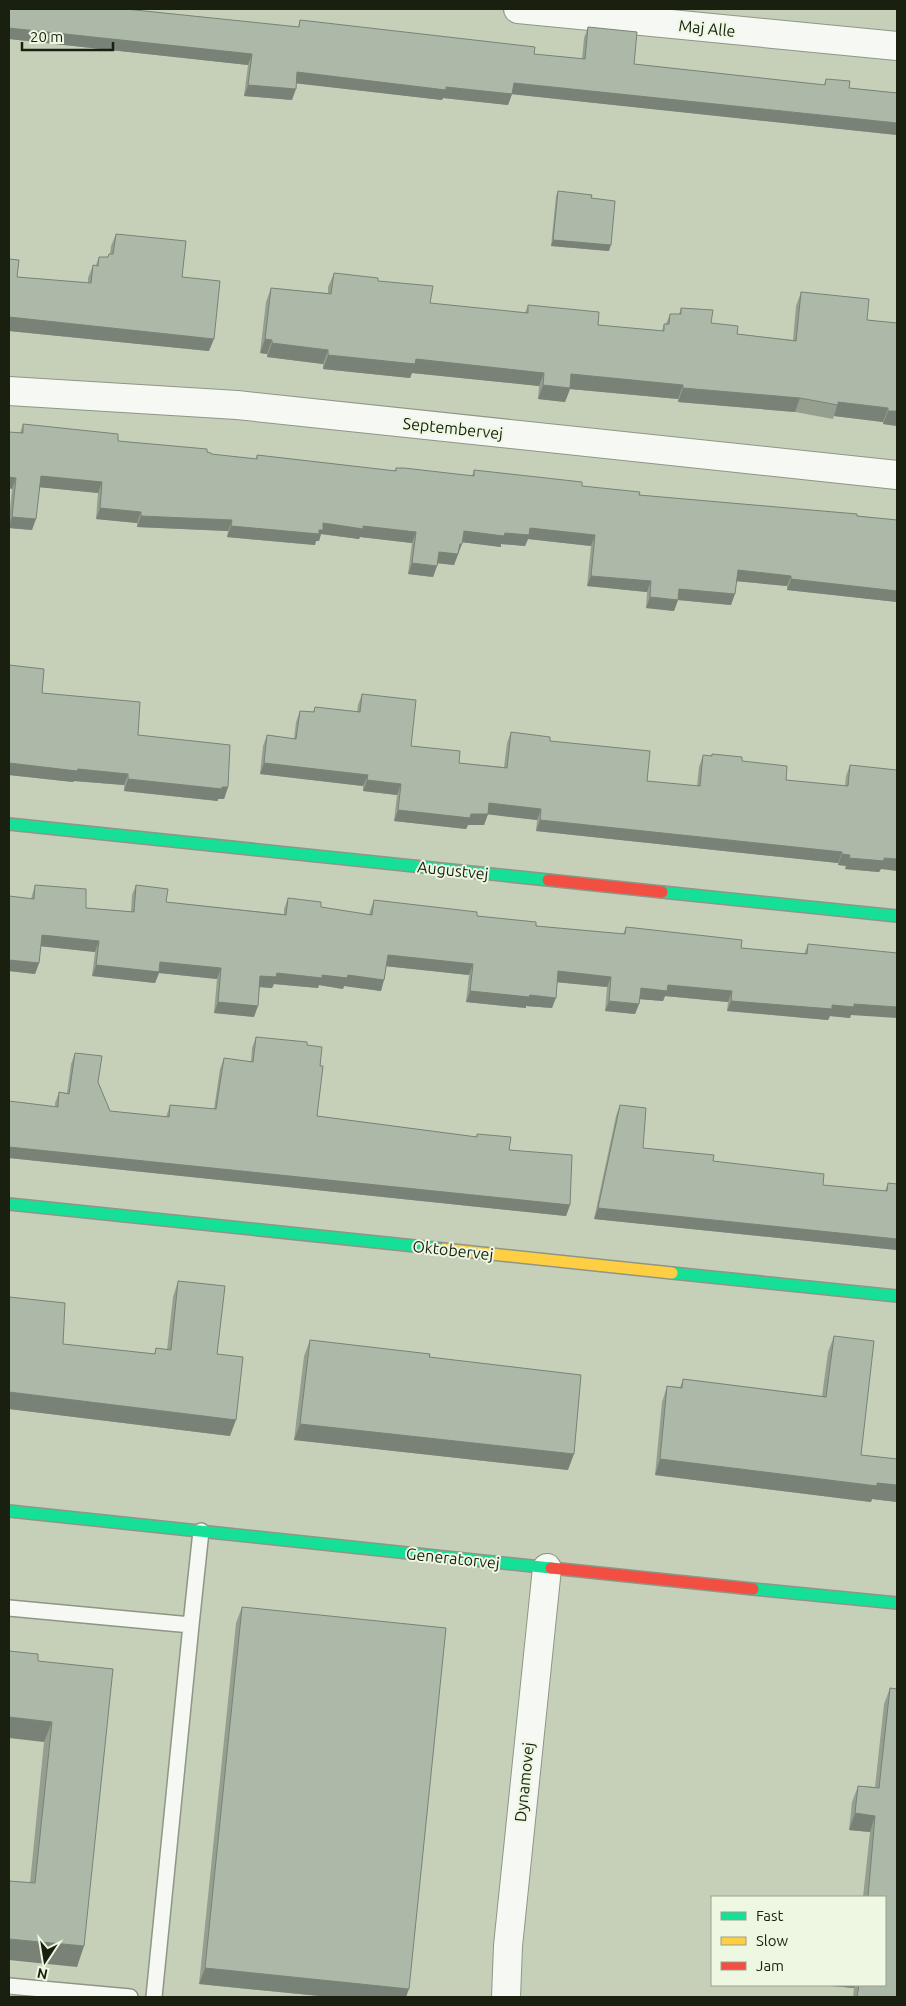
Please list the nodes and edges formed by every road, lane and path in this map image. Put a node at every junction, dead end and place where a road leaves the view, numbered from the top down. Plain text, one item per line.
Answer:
1 (518, 9) edge
2 (897, 46) edge
3 (9, 391) edge
4 (897, 475) edge
5 (9, 824) edge
6 (897, 916) edge
7 (9, 1204) edge
8 (897, 1296) edge
9 (9, 1511) edge
10 (201, 1531) junction
11 (547, 1568) junction
12 (897, 1603) edge
13 (9, 1608) edge
14 (191, 1625) junction
15 (9, 1986) edge
16 (130, 1997) edge
17 (154, 1997) edge
18 (506, 1997) edge

1 - 2 street, Maj Alle
3 - 4 street, Septembervej
5 - 6 street, Augustvej
7 - 8 street, Oktobervej
9 - 10 street, Generatorvej
10 - 11 street, Generatorvej
10 - 14 lane
11 - 12 street, Generatorvej
11 - 18 street, Dynamovej
13 - 14 lane
14 - 17 lane
15 - 16 lane

